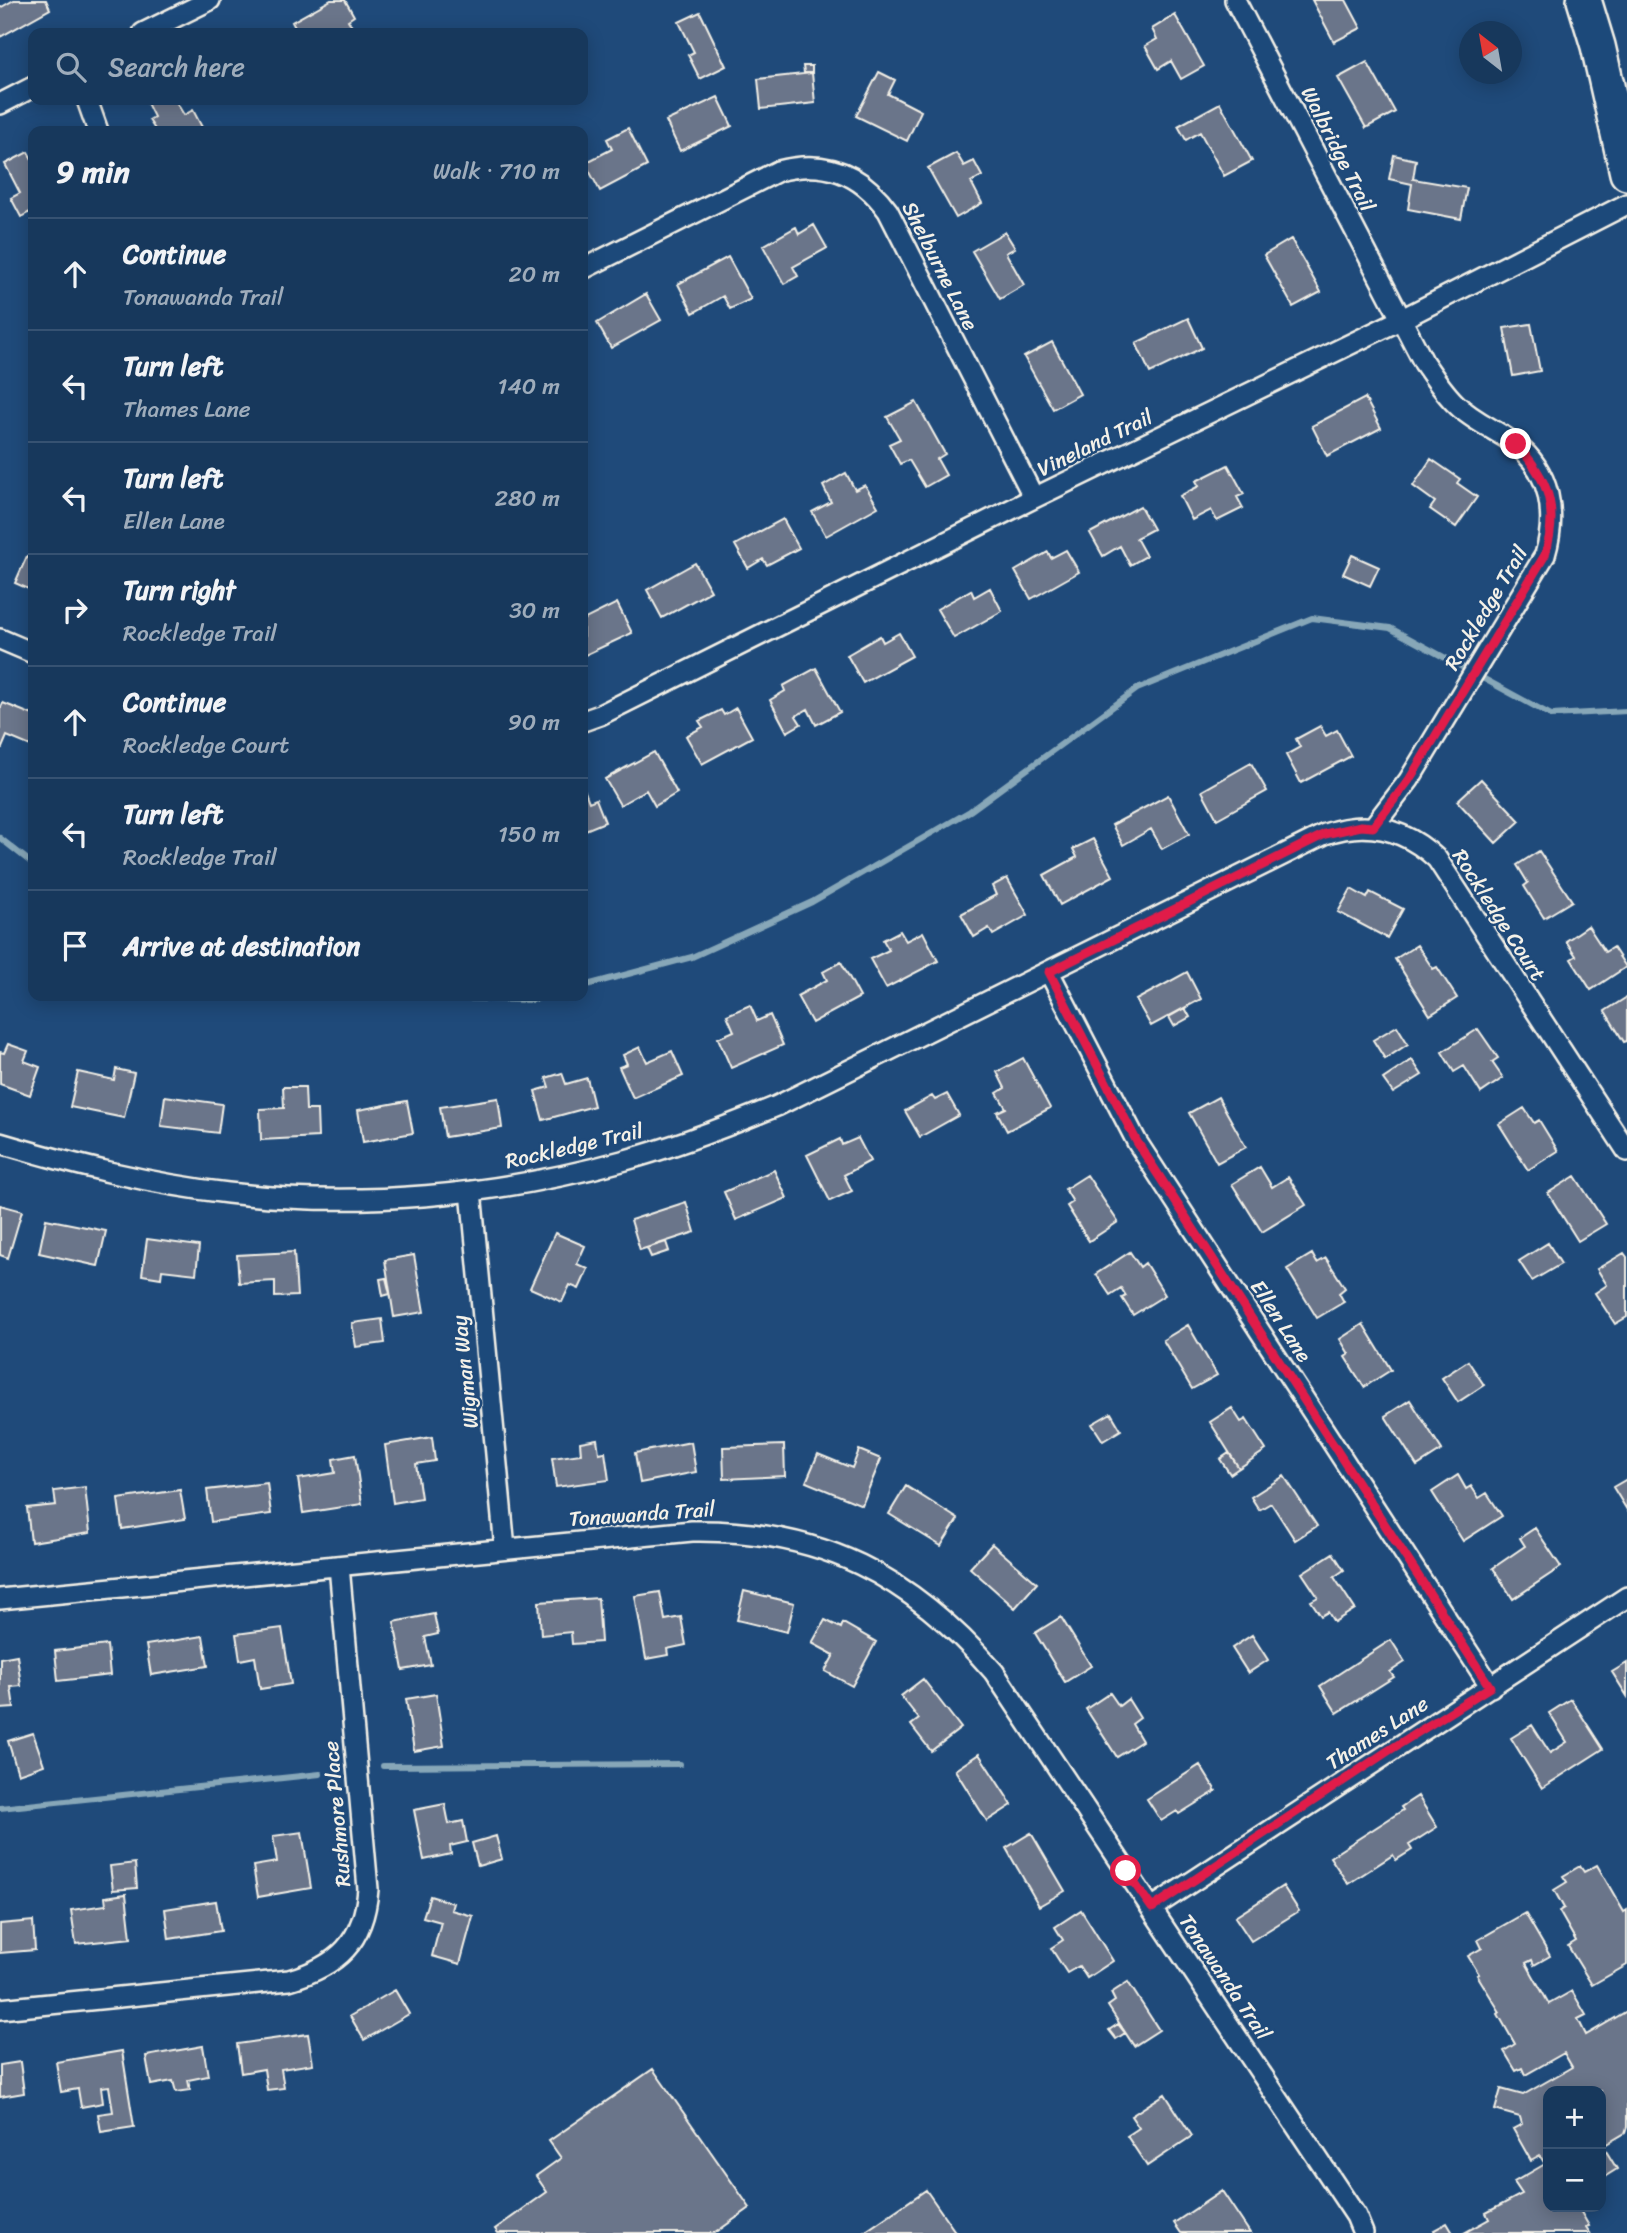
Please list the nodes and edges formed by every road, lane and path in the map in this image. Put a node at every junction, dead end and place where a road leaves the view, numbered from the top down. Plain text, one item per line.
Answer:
1 (210, 0) edge
2 (1235, 0) edge
3 (1584, 0) edge
4 (153, 28) edge
5 (28, 90) edge
6 (0, 104) edge
7 (89, 105) edge
8 (96, 126) edge
9 (1627, 173) edge
10 (1627, 204) edge
11 (588, 266) edge
12 (1401, 320) junction
13 (1034, 498) junction
14 (0, 639) edge
15 (28, 651) edge
16 (588, 720) edge
17 (1373, 827) junction
18 (1117, 938) joint
19 (1049, 972) junction
20 (0, 1143) edge
21 (1627, 1151) edge
22 (471, 1191) junction
23 (505, 1549) junction
24 (339, 1566) junction
25 (1627, 1597) edge
26 (0, 1599) edge
27 (1490, 1687) junction
28 (1152, 1908) junction
29 (0, 2008) edge
30 (1363, 2233) edge

1 - 4 street
2 - 12 street, Walbridge Trail
3 - 9 highway
5 - 6 street
7 - 8 street
10 - 12 street, Vineland Trail
11 - 13 street, Shelburne Lane
12 - 13 street, Vineland Trail
12 - 17 street, Rockledge Trail
13 - 16 street, Vineland Trail
14 - 15 street
17 - 18 street, Rockledge Court
17 - 21 street, Rockledge Court
18 - 19 street, Rockledge Trail
19 - 22 street, Rockledge Trail
19 - 27 street, Ellen Lane
20 - 22 street, Rockledge Trail
22 - 23 street, Wigman Way
23 - 24 street, Tonawanda Trail
23 - 28 street, Tonawanda Trail
24 - 26 street, Tonawanda Trail
24 - 29 street, Rushmore Place
25 - 27 street, Thames Lane
27 - 28 street, Thames Lane
28 - 30 street, Tonawanda Trail

